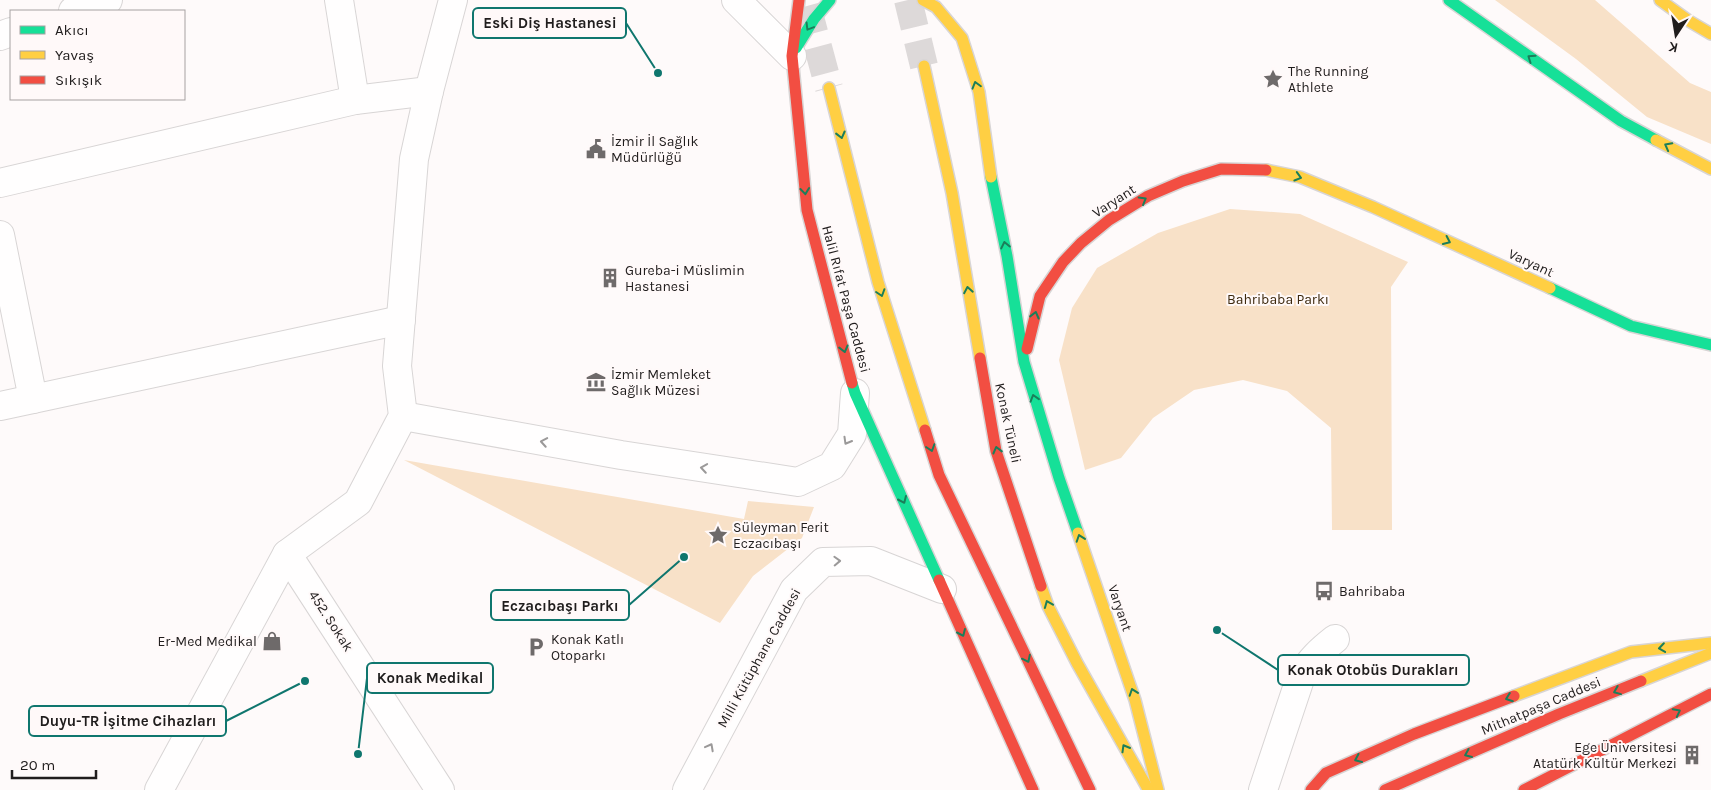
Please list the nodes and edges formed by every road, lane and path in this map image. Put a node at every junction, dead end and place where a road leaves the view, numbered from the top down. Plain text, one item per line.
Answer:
1 (339, 0) edge
2 (453, 0) edge
3 (736, 0) edge
4 (799, 0) edge
5 (830, 0) edge
6 (923, 0) edge
7 (1449, 0) edge
8 (1660, 0) edge
9 (1711, 34) edge
10 (792, 56) junction
11 (924, 66) tunnel mouth
12 (829, 88) tunnel mouth
13 (429, 91) junction
14 (355, 100) junction
15 (1711, 169) edge
16 (0, 183) edge
17 (0, 235) edge
18 (401, 320) junction
19 (1711, 345) edge
20 (1024, 362) junction
21 (855, 393) junction
22 (34, 399) junction
23 (0, 406) edge
24 (403, 416) junction
25 (287, 554) junction
26 (942, 589) junction
27 (1336, 639) dead end
28 (1711, 643) edge
29 (1711, 653) edge
30 (1711, 694) edge
31 (1555, 774) junction
32 (159, 790) edge
33 (440, 790) edge
34 (687, 790) edge
35 (1033, 790) edge
36 (1090, 790) edge
37 (1149, 790) edge
38 (1158, 790) edge
39 (1263, 790) edge
40 (1311, 790) edge
41 (1384, 790) edge
42 (1524, 790) edge
43 (1553, 790) edge

1 - 14 street
2 - 13 street
3 - 10 street
4 - 10 main road, Halil Rıfat Paşa Caddesi
5 -> 10 main road
20 -> 6 main road
15 -> 7 main road
8 - 9 main road
10 -> 21 main road, Halil Rıfat Paşa Caddesi
37 -> 11 main road, Konak Tüneli
12 -> 36 main road
13 - 14 street
13 - 18 street
14 - 16 street
17 - 22 street
18 - 22 street
18 - 24 street
20 -> 19 main road, Varyant
38 -> 20 main road, Varyant
21 -> 24 street
21 -> 26 main road, Halil Rıfat Paşa Caddesi
22 - 23 street
24 - 25 street
25 - 32 street
25 - 33 street, 452. Sokak
34 -> 26 street, Milli Kütüphane Caddesi
26 -> 35 main road, Halil Rıfat Paşa Caddesi
27 - 39 street
28 -> 40 main road
29 -> 41 main road, Mithatpaşa Caddesi
31 -> 30 main road
31 - 42 main road
31 - 43 main road

